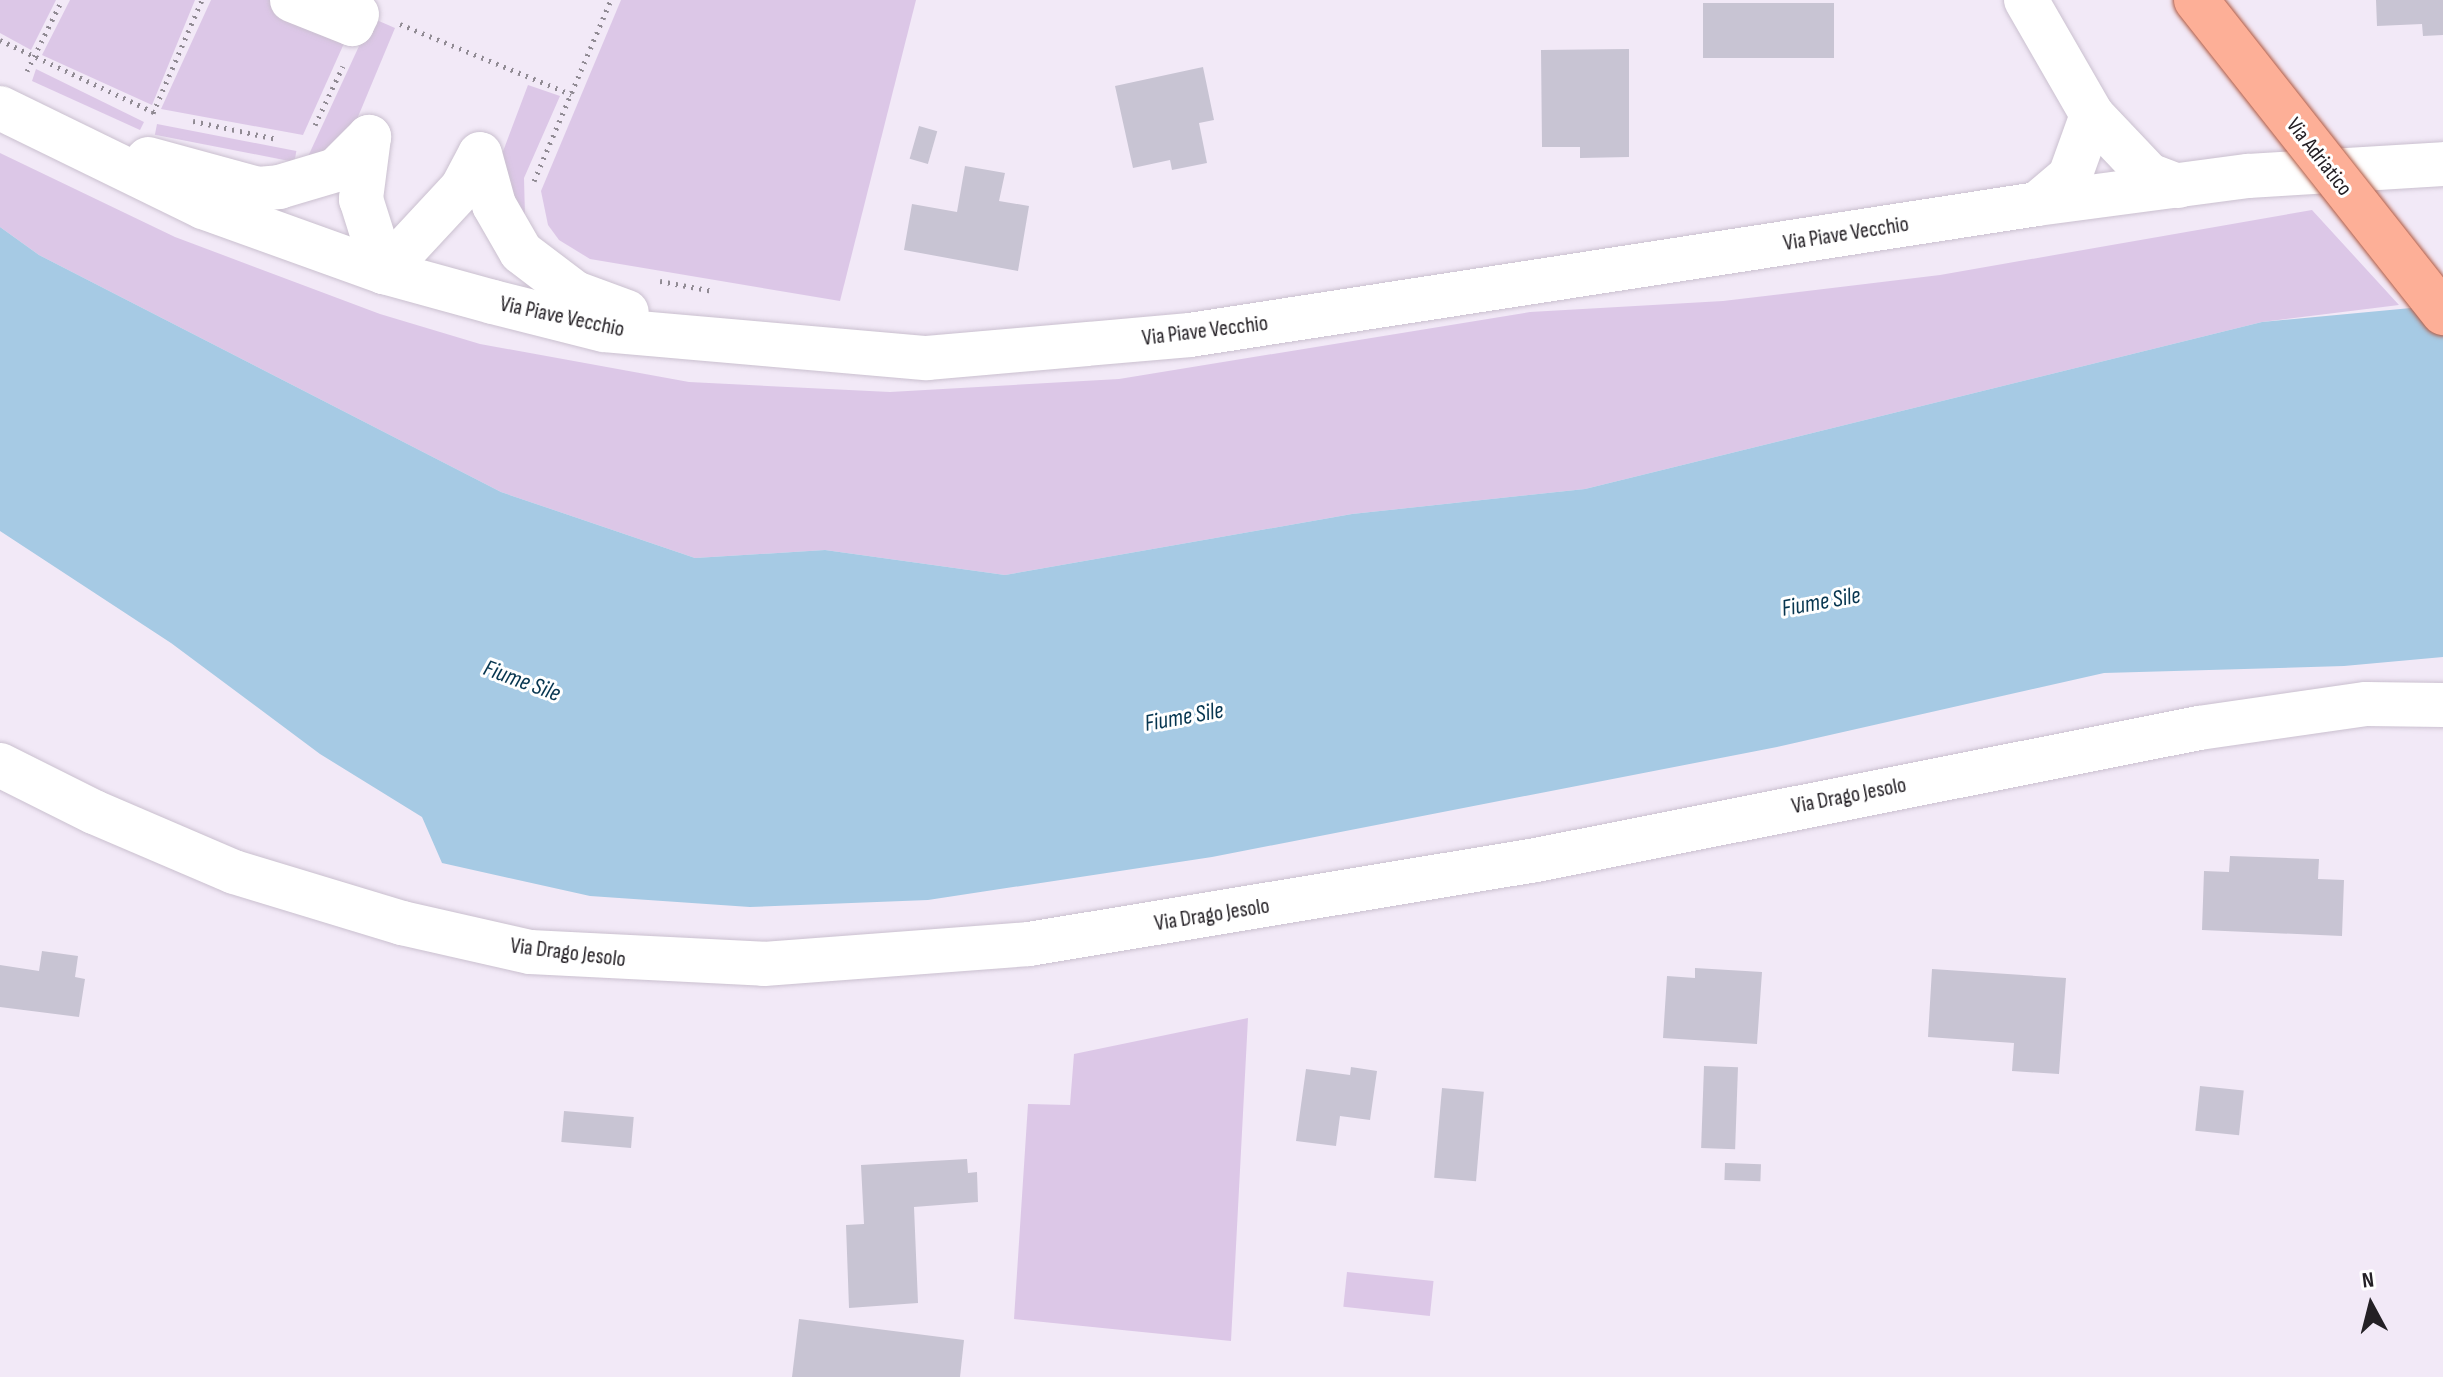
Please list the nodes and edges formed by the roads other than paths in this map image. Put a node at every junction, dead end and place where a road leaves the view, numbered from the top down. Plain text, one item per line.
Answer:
1 (292, 0) edge
2 (2026, 0) edge
3 (2196, 0) edge
4 (367, 29) road end
5 (0, 108) edge
6 (2092, 115) junction
7 (45, 132) junction
8 (2443, 164) edge
9 (2178, 186) junction
10 (2037, 204) junction
11 (384, 272) junction
12 (2443, 313) edge
13 (696, 338) junction
14 (2443, 705) edge
15 (0, 765) edge

1 - 4 street
2 - 6 street
3 - 12 main road, Via Adriatico, bridge
5 - 7 street, Via Piave Vecchio
6 - 9 street
6 - 10 street
7 - 11 street, Via Piave Vecchio
7 - 11 street
8 - 9 street, Via Piave Vecchio
9 - 10 street, Via Piave Vecchio
10 - 13 street, Via Piave Vecchio
11 - 13 street, Via Piave Vecchio
11 - 13 street
14 - 15 street, Via Drago Jesolo

